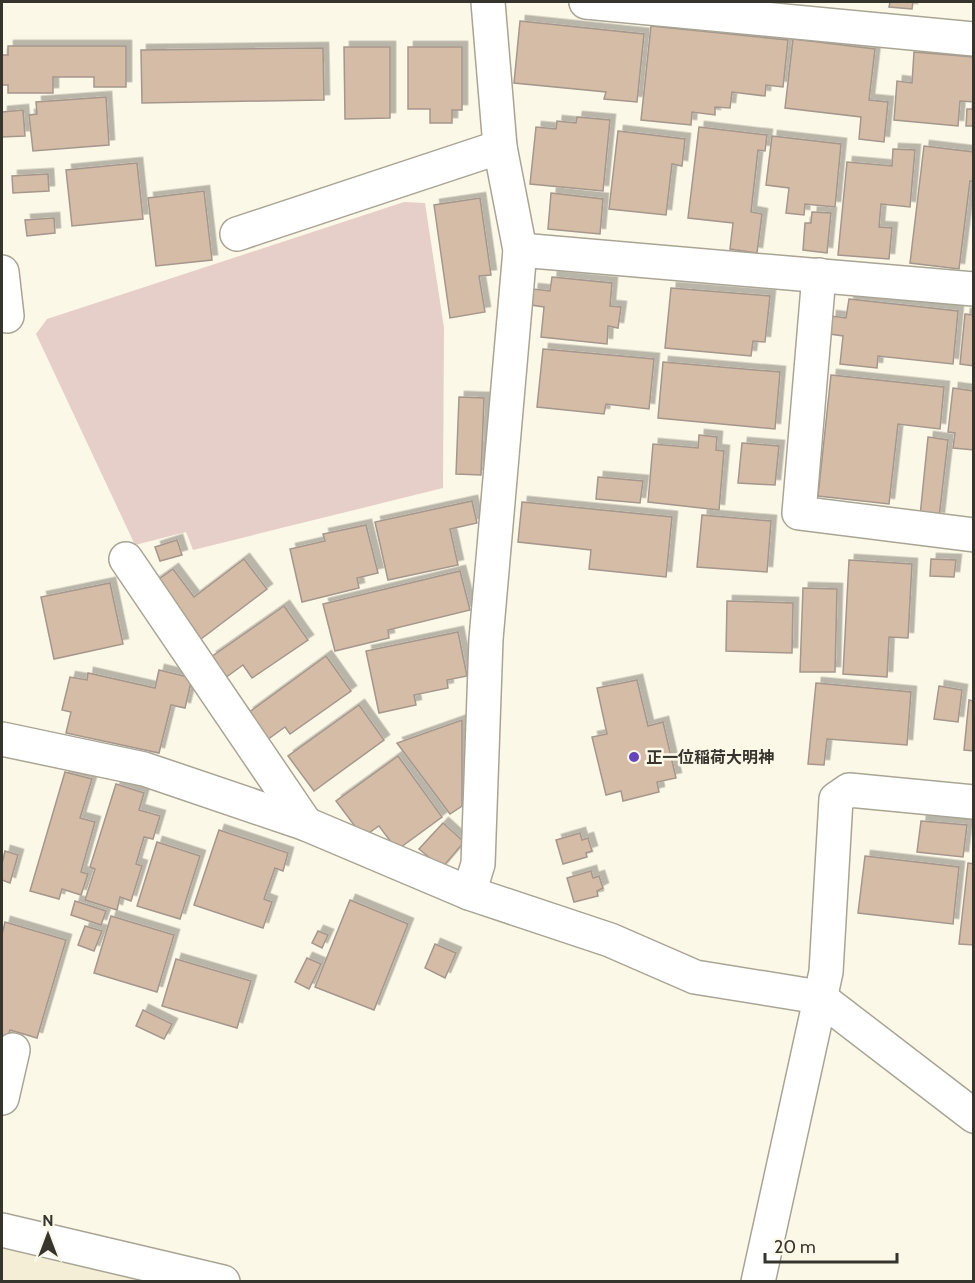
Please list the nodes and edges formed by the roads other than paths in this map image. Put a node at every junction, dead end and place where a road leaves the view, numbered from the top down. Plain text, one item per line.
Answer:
1 (488, 2) edge
2 (586, 2) edge
3 (974, 39) edge
4 (500, 147) junction
5 (237, 234) dead end
6 (520, 250) junction
7 (2, 272) edge
8 (819, 275) junction
9 (974, 289) edge
10 (7, 316) dead end
11 (974, 535) edge
12 (126, 558) dead end
13 (2, 739) edge
14 (974, 802) edge
15 (306, 824) junction
16 (469, 893) junction
17 (819, 997) junction
18 (13, 1050) dead end
19 (2, 1098) edge
20 (974, 1116) edge
21 (2, 1230) edge
22 (223, 1281) edge
23 (758, 1281) edge

1 - 4 street
2 - 3 street
4 - 5 street
4 - 6 street
6 - 8 street
6 - 16 street
7 - 10 street
8 - 9 street
8 - 11 street
12 - 15 street
13 - 15 street
14 - 17 street
15 - 16 street
16 - 17 street
17 - 20 street
17 - 23 street
18 - 19 street
21 - 22 street

